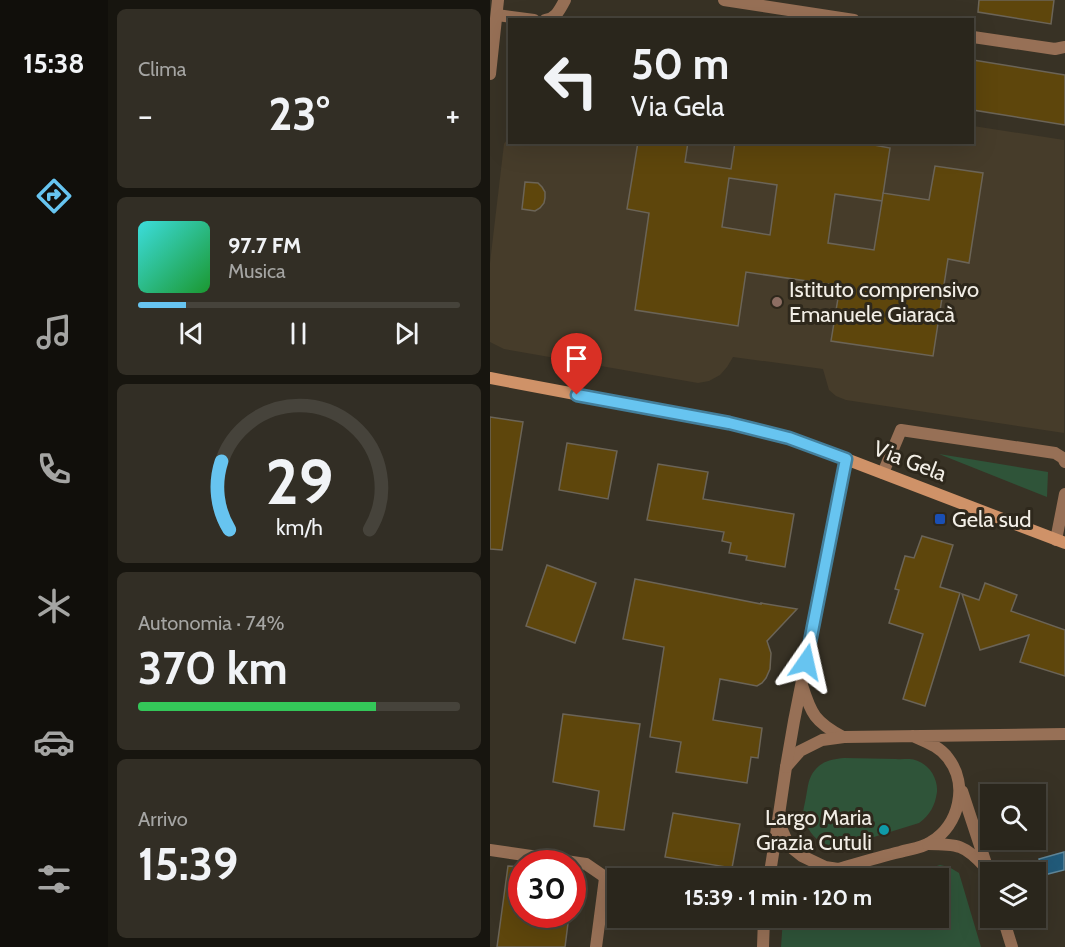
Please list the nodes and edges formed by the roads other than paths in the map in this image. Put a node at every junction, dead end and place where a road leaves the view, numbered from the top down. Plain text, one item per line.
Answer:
1 (498, 0) edge
2 (565, 0) edge
3 (724, 0) edge
4 (497, 15) junction
5 (519, 18) edge
6 (551, 18) edge
7 (841, 18) edge
8 (974, 37) edge
9 (1064, 47) edge
10 (490, 74) edge
11 (490, 378) edge
12 (846, 459) junction
13 (1064, 462) edge
14 (883, 473) junction
15 (1064, 494) edge
16 (1060, 542) edge
17 (801, 684) junction
18 (1064, 734) edge
19 (913, 736) junction
20 (844, 737) junction
21 (786, 767) junction
22 (960, 787) junction
23 (778, 821) junction
24 (928, 844) junction
25 (490, 850) edge
26 (980, 862) edge
27 (986, 862) edge
28 (771, 868) edge
29 (832, 868) edge
30 (842, 868) edge
31 (605, 878) joint
32 (764, 928) edge
33 (1006, 928) edge
34 (596, 947) edge
35 (763, 947) edge
36 (1012, 947) edge

1 - 4 street
2 - 6 street
3 - 7 street
4 - 5 street
4 - 10 street
8 - 9 street
11 - 12 street, Via Gela
12 - 14 street, Via Gela
12 - 17 street
13 - 14 street
14 - 16 street, Via Gela
15 - 16 street
17 - 20 street
17 - 21 street
18 - 19 street
19 - 20 street
19 - 22 street
20 - 21 street
21 - 23 street
22 - 24 street
22 - 27 street
23 - 28 street
23 - 29 street
24 - 26 street
24 - 30 street
25 - 31 street
31 - 34 street
32 - 35 street
33 - 36 street

